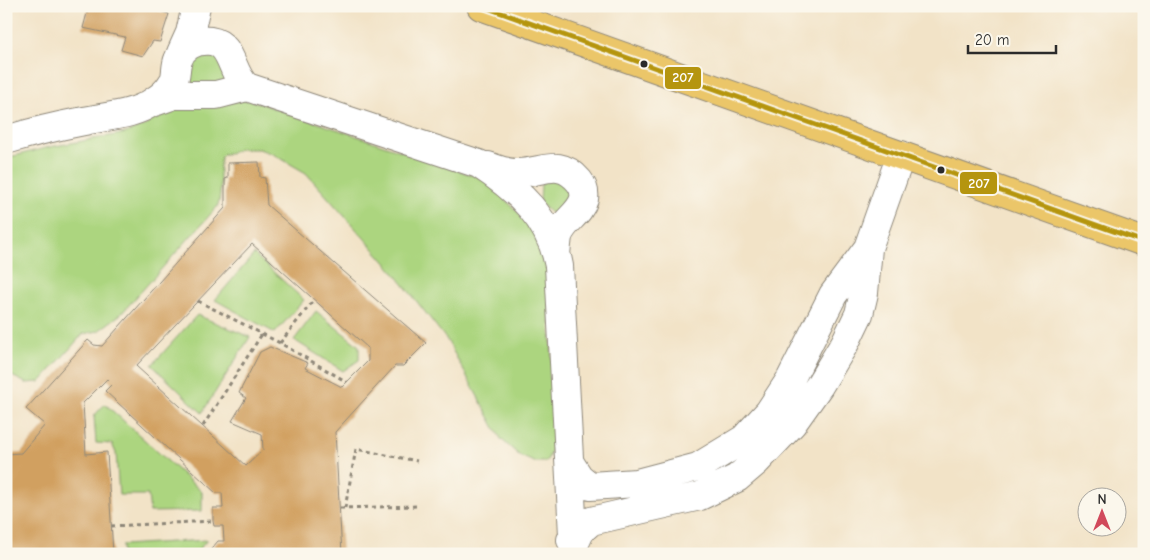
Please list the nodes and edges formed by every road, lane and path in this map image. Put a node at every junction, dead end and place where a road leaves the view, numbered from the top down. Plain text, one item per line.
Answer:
1 (481, 6) edge
2 (195, 10) edge
3 (214, 42) junction
4 (181, 53) junction
5 (247, 87) junction
6 (154, 102) junction
7 (6, 140) edge
8 (901, 155) junction
9 (479, 164) junction
10 (1144, 242) edge
11 (868, 248) junction
12 (556, 253) junction
13 (314, 300) dead end
14 (198, 301) dead end
15 (262, 334) junction
16 (280, 344) junction
17 (347, 382) dead end
18 (11, 422) dead end
19 (6, 424) edge
20 (203, 426) dead end
21 (417, 461) dead end
22 (570, 463) junction
23 (552, 487) dead end
24 (417, 506) dead end
25 (340, 508) dead end
26 (345, 508) junction
27 (213, 522) dead end
28 (554, 524) dead end
29 (111, 526) dead end
30 (574, 549) edge

1 - 8 main road
2 - 3 lane
2 - 4 lane
3 - 4 lane
3 - 5 lane
4 - 6 lane
5 - 6 lane
5 - 9 lane
6 - 7 lane
8 - 10 main road
8 - 11 lane
9 - 12 lane
9 - 12 lane
11 - 22 lane
11 - 30 lane
12 - 22 lane
13 - 16 path
14 - 15 path
15 - 16 path
15 - 20 path
16 - 17 path
18 - 19 path
21 - 26 path
22 - 23 lane
22 - 30 lane
24 - 26 path
25 - 26 path
27 - 29 path
28 - 30 lane

